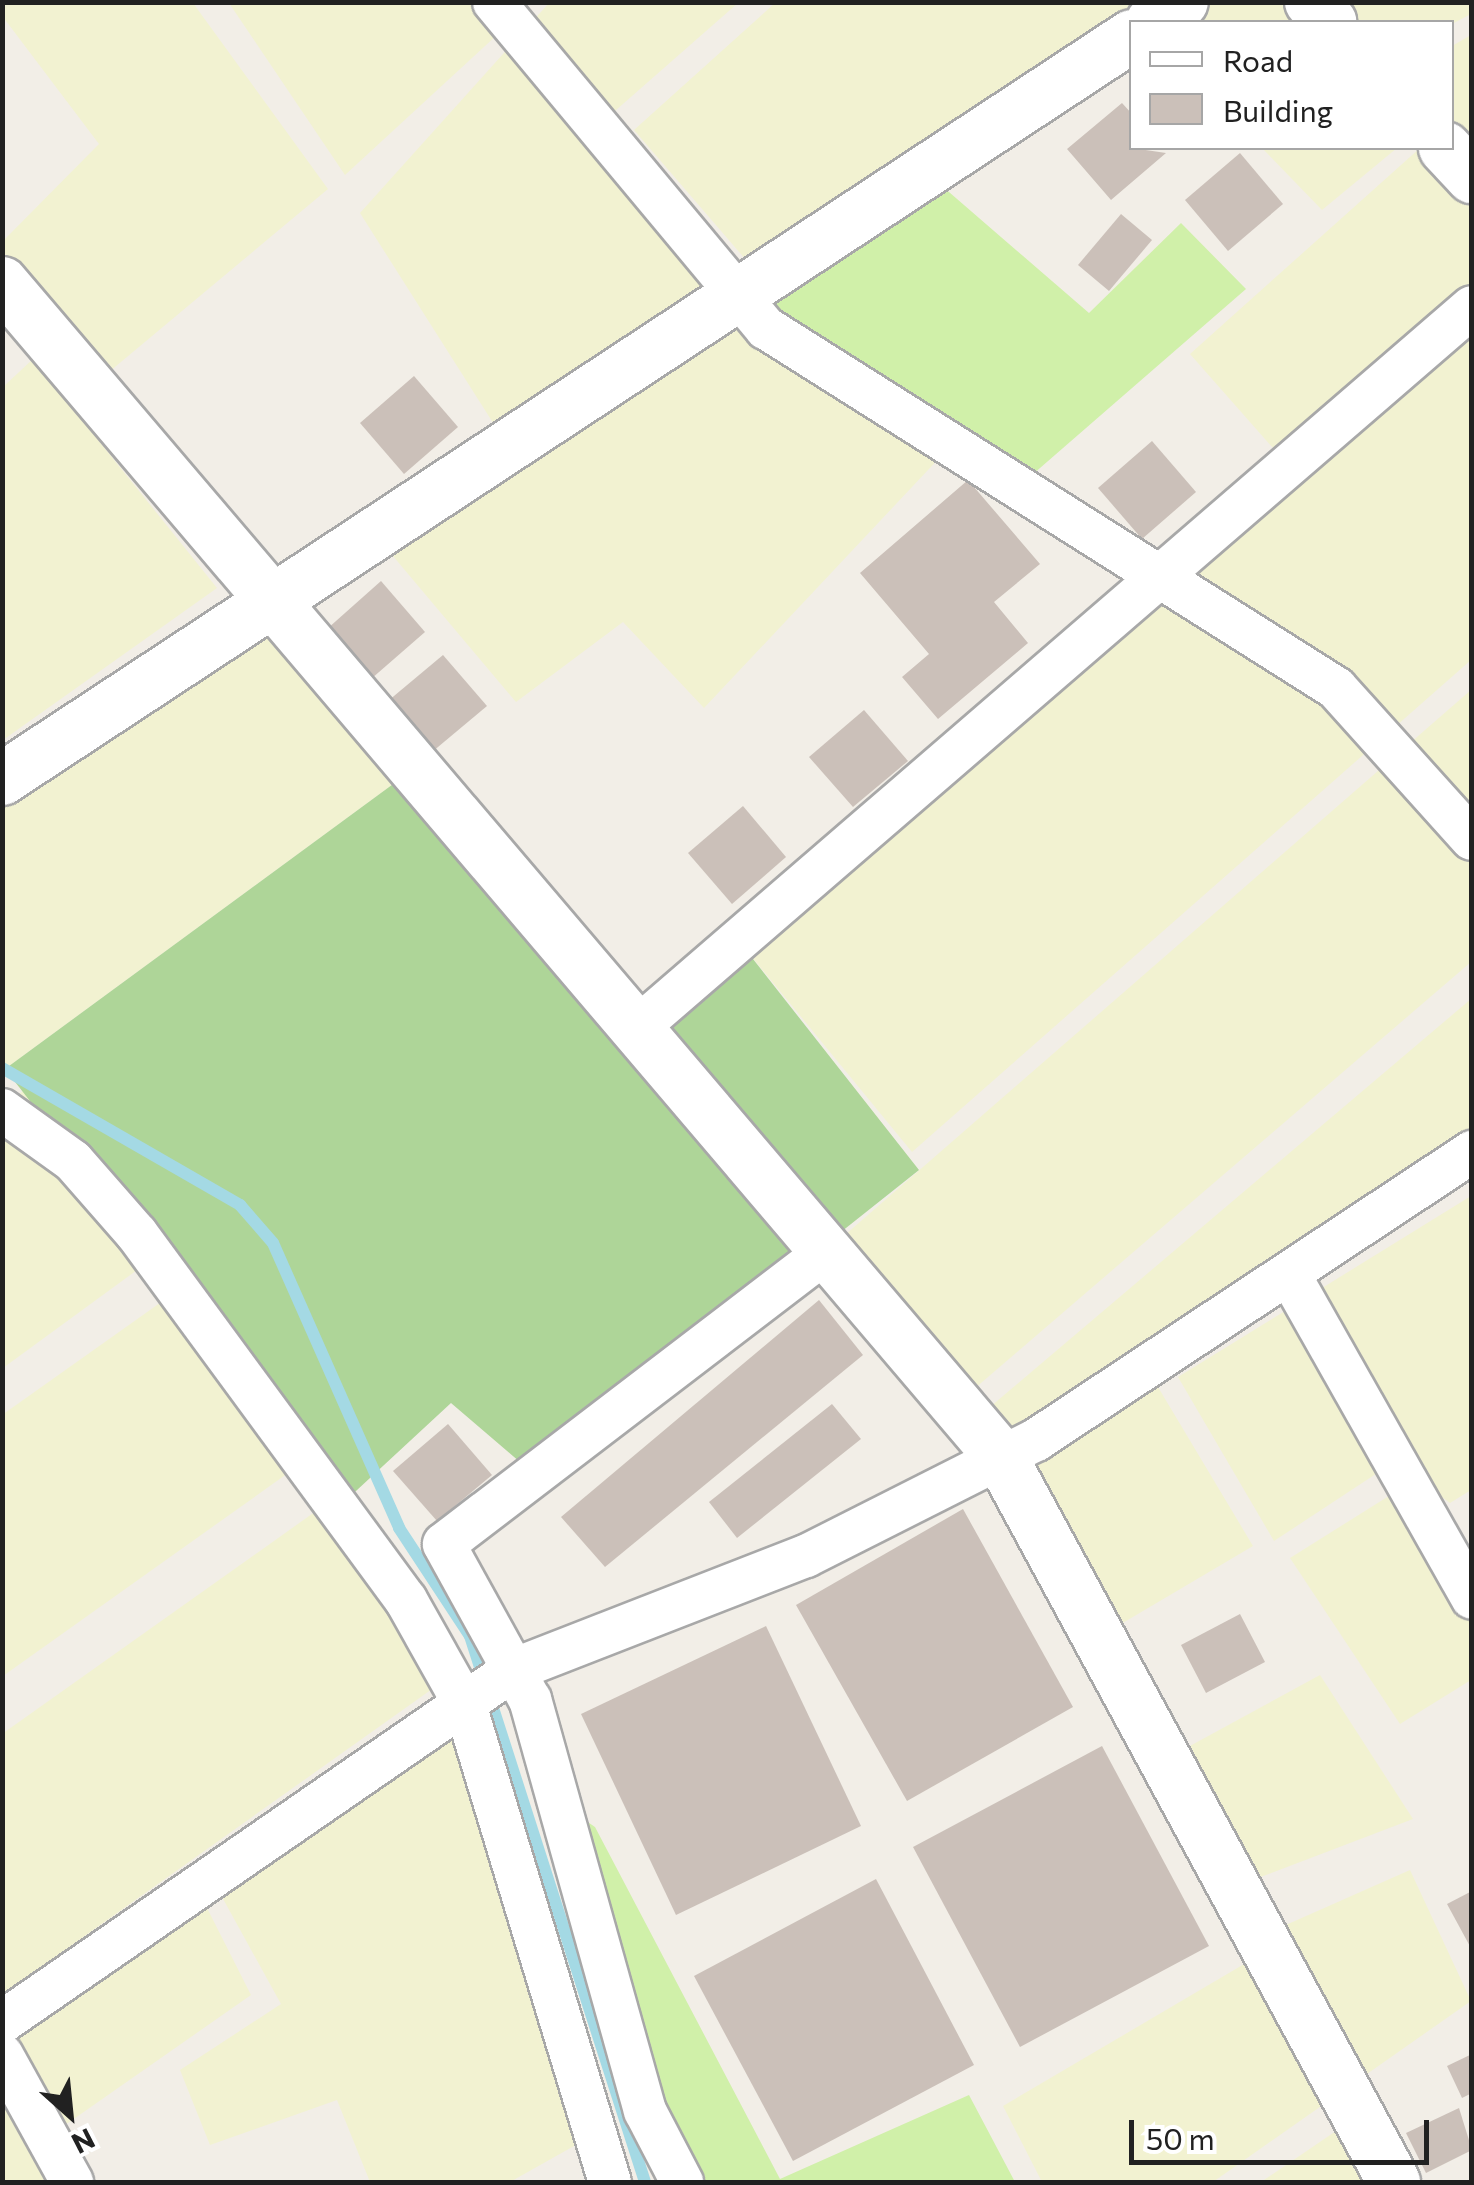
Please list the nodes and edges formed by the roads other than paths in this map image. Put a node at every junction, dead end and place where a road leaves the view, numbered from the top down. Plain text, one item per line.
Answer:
1 (494, 2) edge
2 (1182, 2) edge
3 (1155, 20) edge
4 (1129, 38) edge
5 (1447, 150) edge
6 (1472, 177) edge
7 (2, 283) edge
8 (745, 295) junction
9 (1472, 306) edge
10 (1157, 578) junction
11 (272, 600) junction
12 (2, 779) edge
13 (1472, 839) edge
14 (636, 1028) junction
15 (2, 1110) edge
16 (1472, 1152) edge
17 (822, 1254) junction
18 (1289, 1274) junction
19 (1001, 1457) junction
20 (1472, 1598) edge
21 (513, 1670) junction
22 (465, 1705) junction
23 (2, 2022) edge
24 (2, 2055) edge
25 (72, 2182) edge
26 (610, 2182) edge
27 (682, 2182) edge
28 (1394, 2182) edge

1 - 8 street
2 - 3 street
4 - 8 street
5 - 6 street
7 - 11 street
8 - 10 street
8 - 11 street
9 - 10 street
10 - 13 street
10 - 14 street
11 - 12 street
11 - 14 street
14 - 17 street
15 - 22 street
16 - 18 street
17 - 19 street
17 - 21 street
18 - 19 street
18 - 20 street
19 - 21 street
19 - 28 street
21 - 22 street
21 - 27 street
22 - 23 street
22 - 26 street
24 - 25 street

